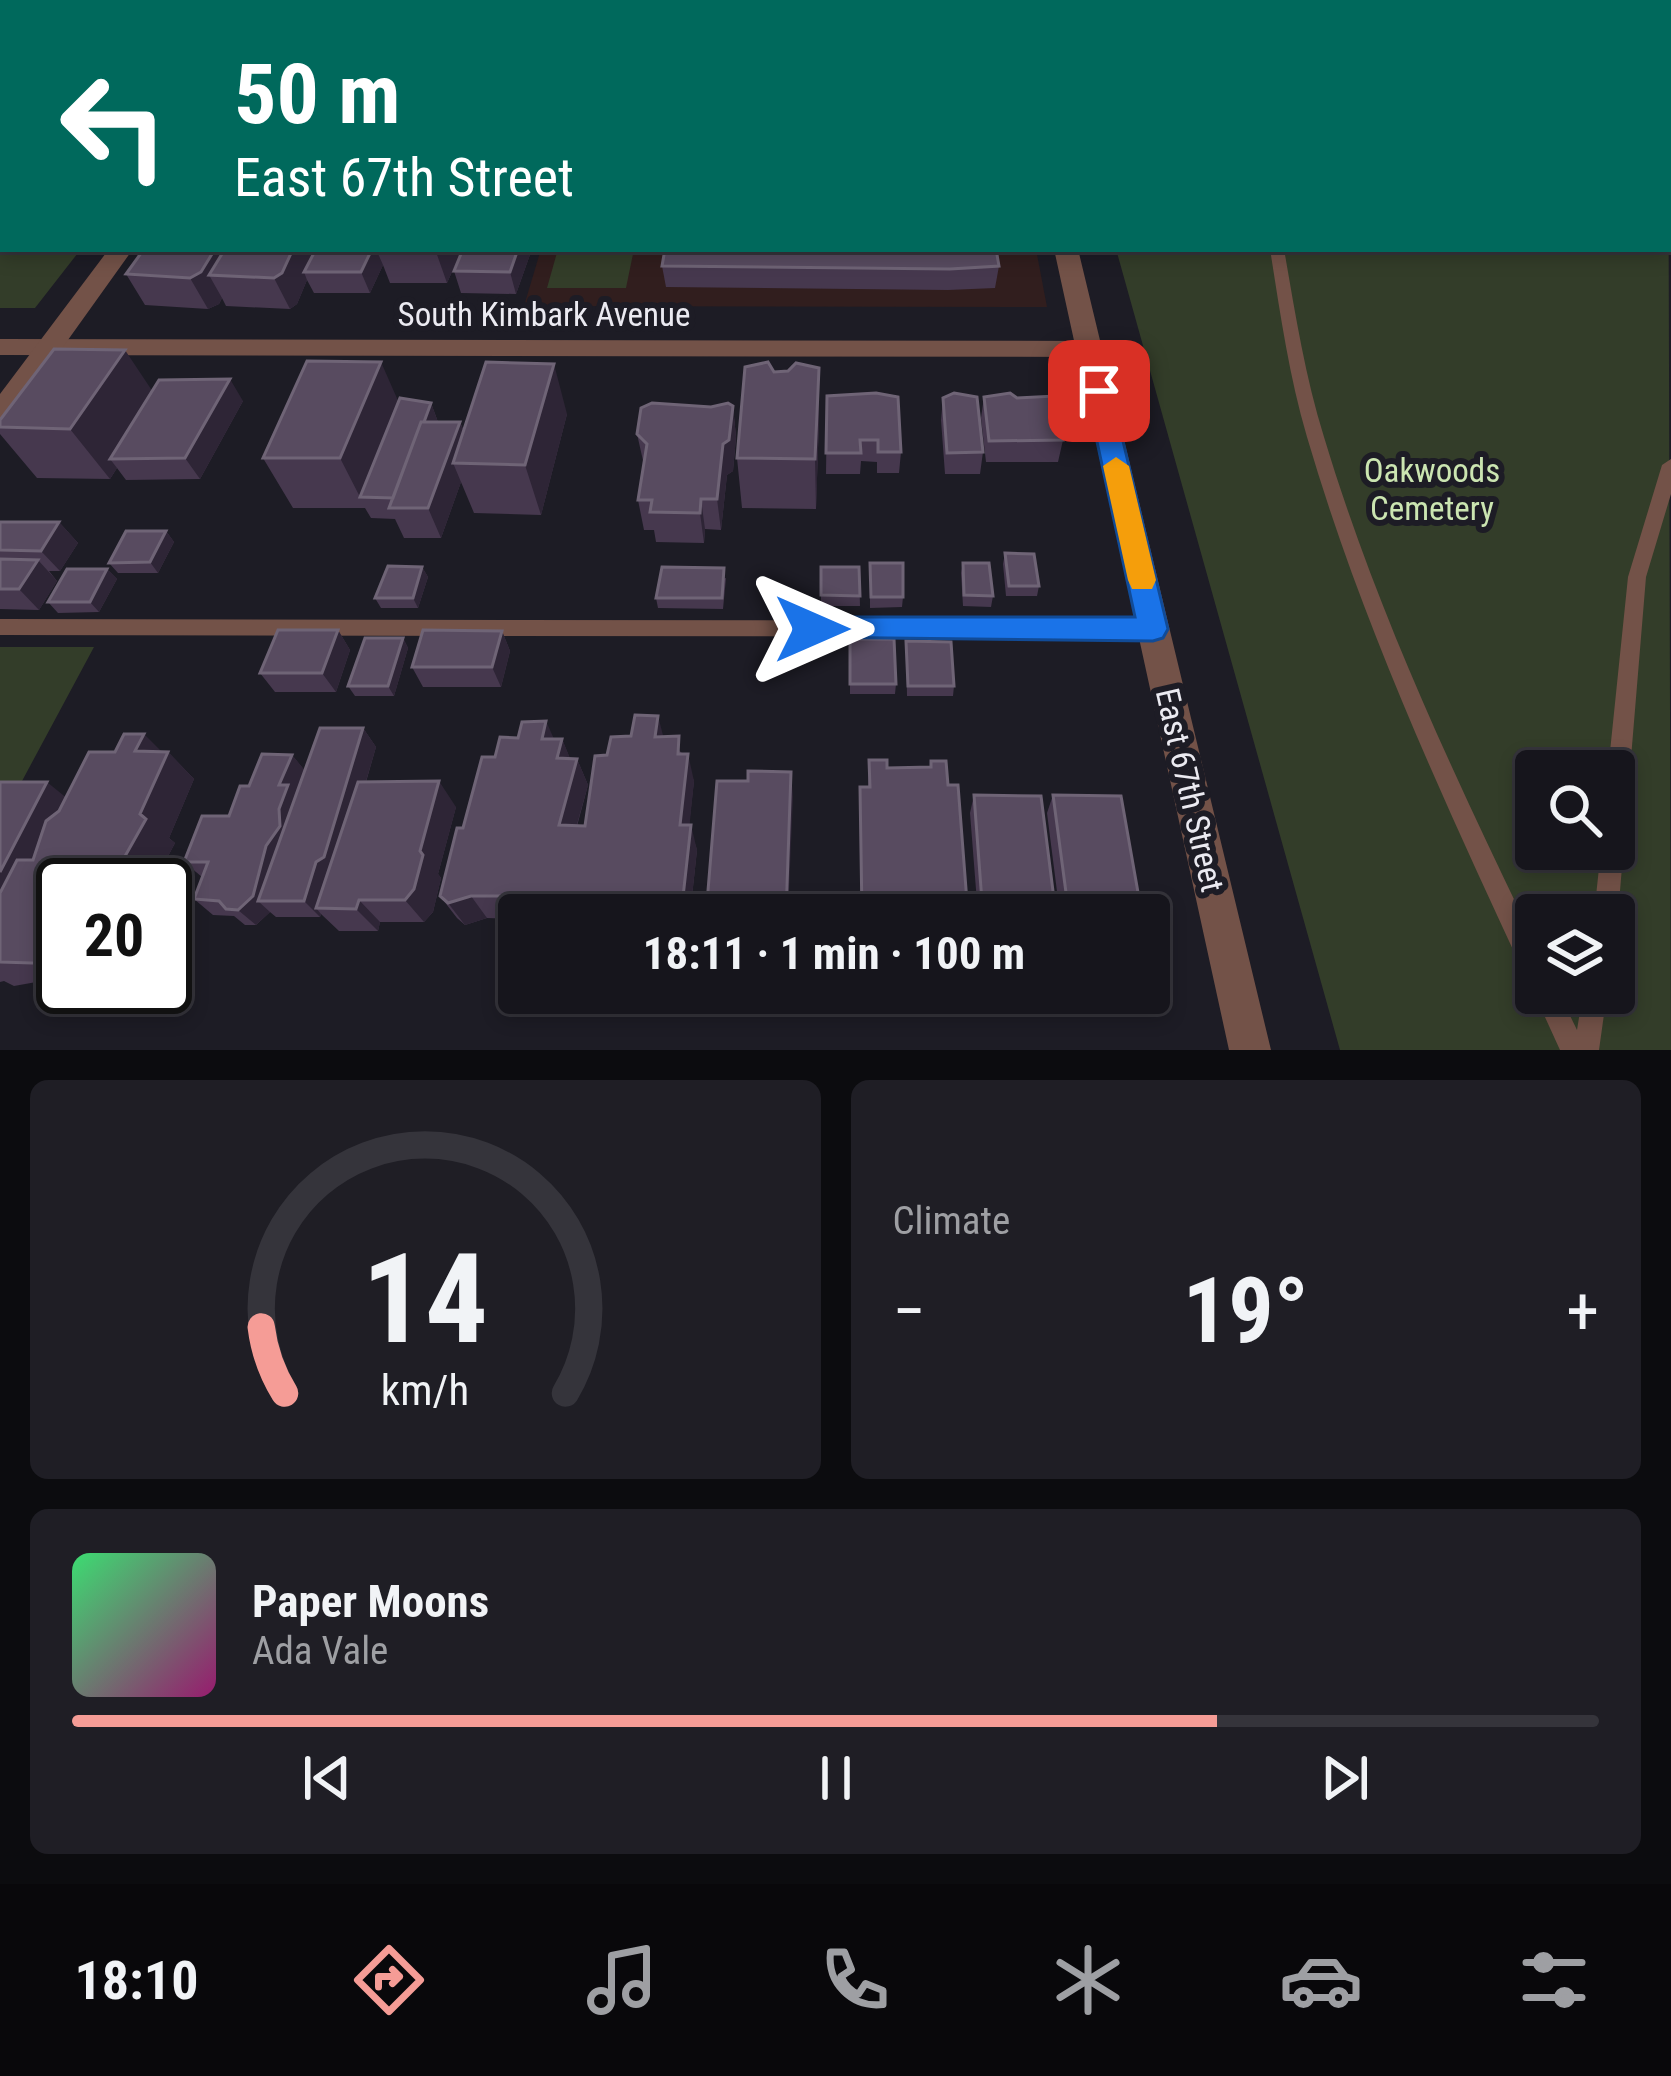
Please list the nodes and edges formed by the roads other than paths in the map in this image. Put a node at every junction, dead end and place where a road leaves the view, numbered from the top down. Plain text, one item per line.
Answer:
1 (119, 252) edge
2 (1067, 252) edge
3 (1277, 252) edge
4 (0, 347) edge
5 (49, 347) junction
6 (1089, 349) junction
7 (0, 414) edge
8 (1671, 465) edge
9 (0, 627) edge
10 (1153, 629) junction
11 (1608, 894) edge
12 (1515, 924) edge
13 (1556, 1014) edge
14 (1591, 1014) edge
15 (1250, 1050) edge
16 (1573, 1050) edge
17 (1586, 1050) edge

1 - 5 street
2 - 6 street, East 67th Street
3 - 12 lane
4 - 5 street, South Kimbark Avenue
5 - 6 street, South Kimbark Avenue
5 - 7 street
6 - 10 street, East 67th Street
8 - 11 lane
9 - 10 lane
10 - 15 street, East 67th Street
13 - 16 lane
14 - 17 lane

